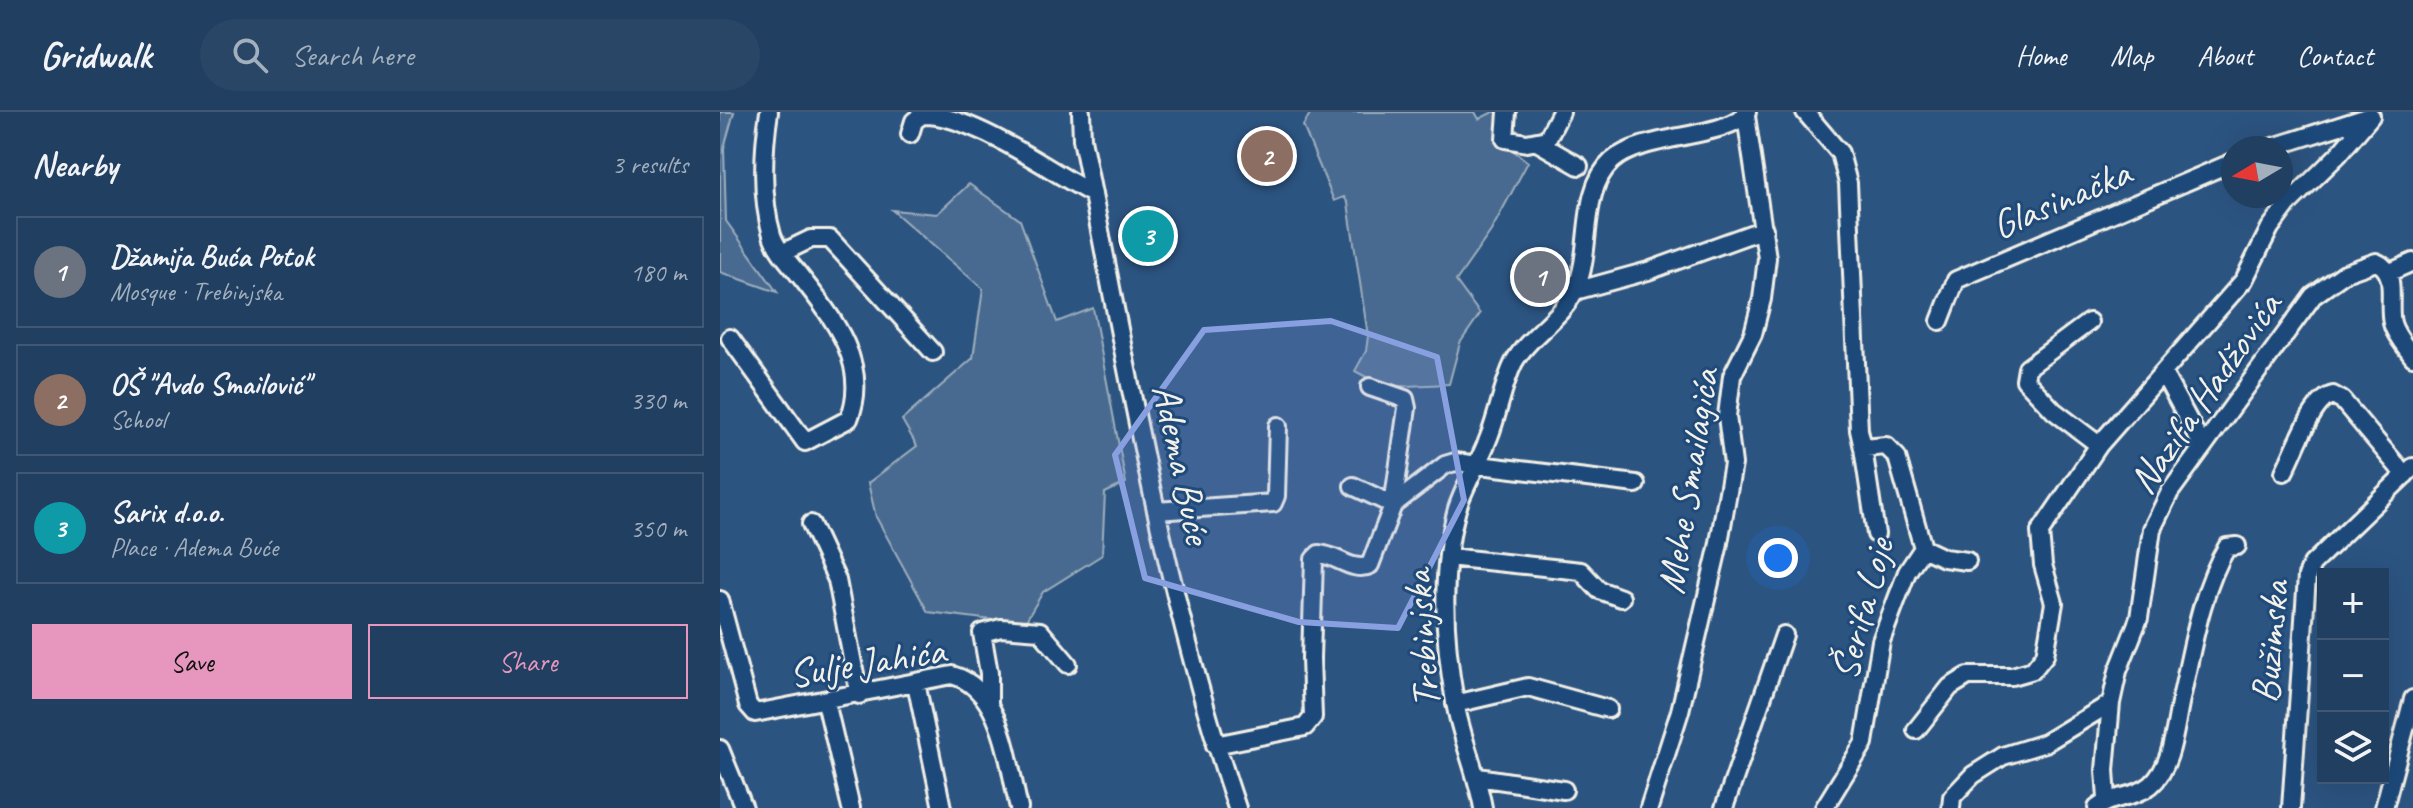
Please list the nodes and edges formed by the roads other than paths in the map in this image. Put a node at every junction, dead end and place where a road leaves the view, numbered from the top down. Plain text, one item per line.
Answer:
1 (784, 112) edge
2 (1081, 112) edge
3 (1507, 112) edge
4 (1561, 112) edge
5 (1746, 114) edge
6 (1814, 114) edge
7 (2375, 114) edge
8 (768, 117) edge
9 (910, 134) dead end
10 (2293, 141) edge
11 (1537, 142) junction
12 (1579, 166) dead end
13 (2221, 167) edge
14 (1093, 194) junction
15 (1764, 229) junction
16 (782, 253) junction
17 (2413, 262) edge
18 (2388, 273) junction
19 (1575, 291) junction
20 (1940, 321) dead end
21 (2089, 322) dead end
22 (730, 338) dead end
23 (933, 352) dead end
24 (2413, 357) edge
25 (2163, 373) junction
26 (1370, 387) dead end
27 (1278, 426) dead end
28 (2099, 445) junction
29 (2202, 445) junction
30 (1863, 448) junction
31 (1476, 466) junction
32 (2409, 471) edge
33 (2284, 472) dead end
34 (1636, 484) dead end
35 (1353, 486) dead end
36 (1393, 505) junction
37 (1156, 511) junction
38 (811, 524) dead end
39 (1876, 534) dead end
40 (2237, 546) dead end
41 (1923, 548) junction
42 (1448, 557) junction
43 (1967, 561) dead end
44 (1621, 598) dead end
45 (720, 600) edge
46 (1784, 635) dead end
47 (728, 657) edge
48 (1068, 664) dead end
49 (916, 683) junction
50 (859, 695) junction
51 (2413, 699) edge
52 (826, 702) junction
53 (2111, 703) junction
54 (989, 704) junction
55 (1455, 704) junction
56 (1608, 709) dead end
57 (2410, 724) edge
58 (1916, 730) dead end
59 (1215, 745) junction
60 (720, 749) edge
61 (1478, 777) junction
62 (1564, 790) dead end
63 (2102, 804) edge
64 (744, 808) edge
65 (851, 808) edge
66 (942, 808) edge
67 (1019, 808) edge
68 (1237, 808) edge
69 (1483, 808) edge
70 (1649, 808) edge
71 (1724, 808) edge
72 (1824, 808) edge
73 (1951, 808) edge
74 (2291, 808) edge
75 (2384, 808) edge

1 - 8 street
2 - 14 street, Adema Buće
3 - 11 street
4 - 11 street
5 - 15 street, Mehe Smailagića
5 - 19 street, Trebinjska
6 - 30 street, Šerifa Loje
7 - 10 street
7 - 25 street
8 - 16 street
9 - 14 street
11 - 12 street
13 - 20 street, Glasinačka
14 - 37 street, Adema Buće
15 - 19 street
15 - 70 street, Mehe Smailagića
16 - 22 street
16 - 23 street
17 - 18 street
18 - 24 street
18 - 29 street, Nazifa Hadžovića
19 - 31 street, Trebinjska
21 - 28 street
25 - 28 street
25 - 29 street
26 - 36 street
27 - 37 street
28 - 58 street
29 - 53 street, Nazifa Hadžovića
30 - 39 street, Šerifa Loje
30 - 41 street, Šerifa Loje
31 - 34 street
31 - 36 street
31 - 42 street, Trebinjska
32 - 33 street, Bužimska
32 - 74 street, Bužimska
35 - 36 street
36 - 59 street
37 - 59 street, Adema Buće
38 - 50 street
40 - 63 street, Nazifa Hadžovića
41 - 43 street
41 - 72 street, Šerifa Loje
42 - 44 street
42 - 55 street, Trebinjska
45 - 47 street, Sulje Jahića
46 - 71 street
47 - 52 street, Sulje Jahića
48 - 54 street
49 - 50 street, Sulje Jahića
49 - 54 street, Sulje Jahića
49 - 66 street
50 - 52 street, Sulje Jahića
51 - 57 street
52 - 65 street
53 - 63 street, Nazifa Hadžovića
53 - 73 street
54 - 67 street, Sulje Jahića
55 - 56 street
55 - 61 street, Trebinjska
57 - 75 street
59 - 68 street, Adema Buće
60 - 64 street
61 - 62 street
61 - 69 street, Trebinjska

